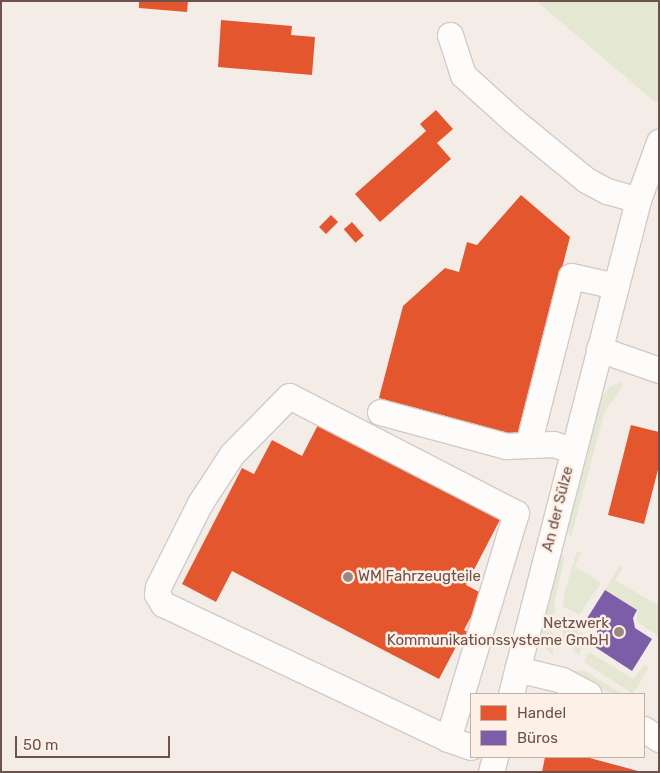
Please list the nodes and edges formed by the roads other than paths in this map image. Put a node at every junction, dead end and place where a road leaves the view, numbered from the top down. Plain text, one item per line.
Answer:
1 (450, 35) dead end
2 (659, 142) edge
3 (638, 200) junction
4 (616, 286) junction
5 (599, 349) junction
6 (659, 370) edge
7 (380, 412) dead end
8 (528, 445) junction
9 (573, 450) junction
10 (516, 513) junction
11 (553, 528) junction
12 (517, 670) junction
13 (511, 693) edge
14 (586, 693) edge
15 (645, 730) edge
16 (659, 738) edge
17 (448, 739) junction
18 (470, 747) edge
19 (495, 758) edge
20 (491, 772) edge

1 - 3 street
2 - 3 street, An der Sülze
3 - 4 street, An der Sülze
4 - 5 street, An der Sülze
4 - 8 street
5 - 6 street
5 - 9 street, An der Sülze
7 - 8 street
8 - 9 street
9 - 11 street, An der Sülze
10 - 11 street
10 - 17 street
10 - 17 street
11 - 12 street, An der Sülze
12 - 13 street, An der Sülze
12 - 14 street
15 - 16 street
17 - 18 street
19 - 20 street

